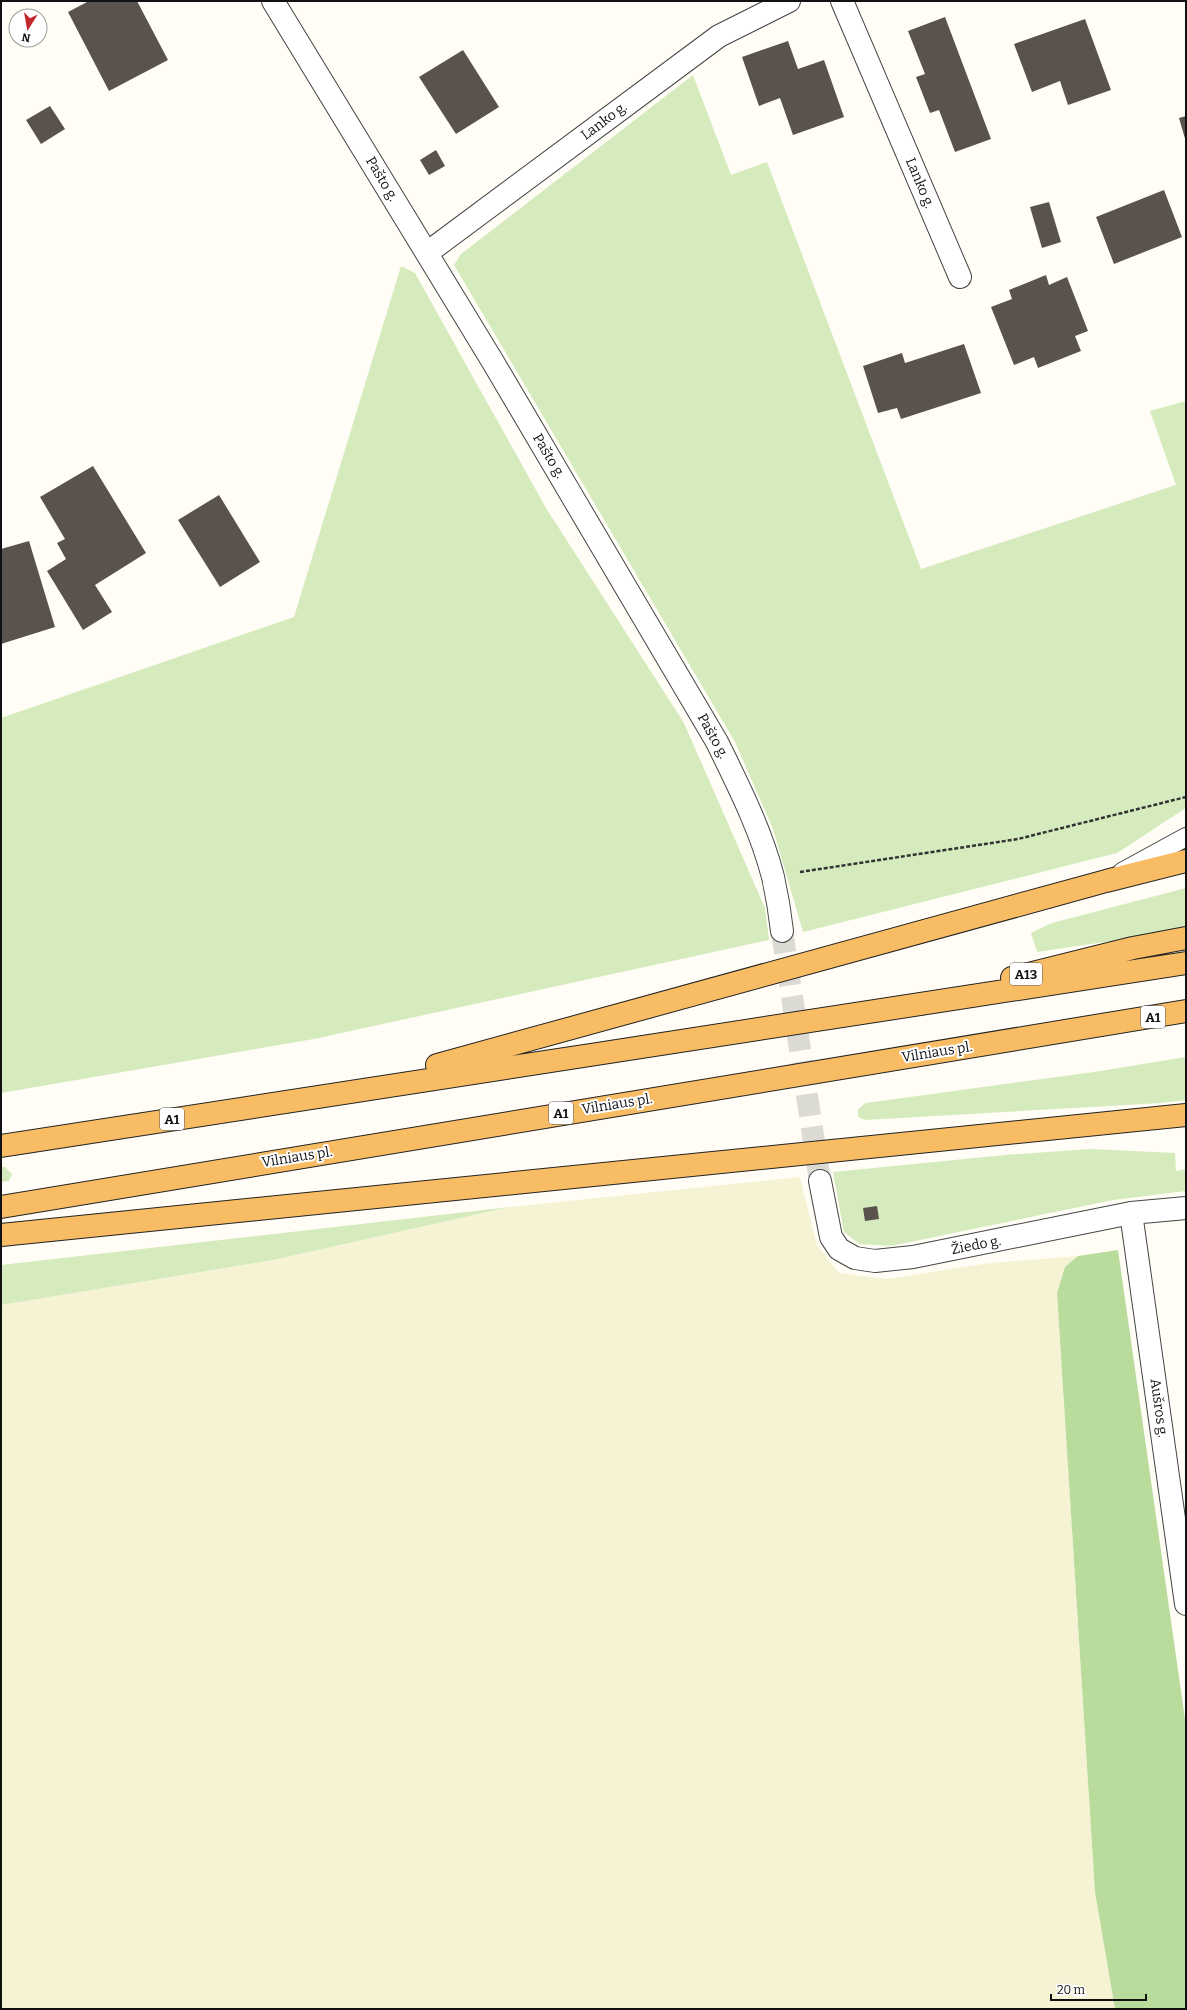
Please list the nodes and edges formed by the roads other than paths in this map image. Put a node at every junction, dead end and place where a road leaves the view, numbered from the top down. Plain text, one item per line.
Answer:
1 (273, 1) edge
2 (789, 1) edge
3 (842, 1) edge
4 (426, 253) junction
5 (960, 278) dead end
6 (1186, 837) edge
7 (1186, 861) edge
8 (1106, 881) junction
9 (782, 931) tunnel mouth
10 (1186, 938) edge
11 (1186, 963) edge
12 (1186, 1012) edge
13 (867, 1014) junction
14 (343, 1091) junction
15 (1186, 1115) edge
16 (1, 1146) edge
17 (820, 1181) tunnel mouth
18 (1, 1207) edge
19 (1186, 1208) edge
20 (1131, 1213) junction
21 (1, 1235) edge
22 (1186, 1604) edge

1 - 4 street, Pašto g.
2 - 4 street, Lanko g.
3 - 5 street, Lanko g.
4 - 9 street, Pašto g.
6 - 8 lane
7 - 8 highway
8 - 14 highway
10 - 13 highway, A13
11 - 13 highway, A1
12 - 18 highway, Vilniaus pl. / A1
13 - 14 highway, A1
14 - 16 highway, A1
15 - 21 highway
17 - 20 street, Žiedo g.
19 - 20 street, Žiedo g.
20 - 22 street, Aušros g.

